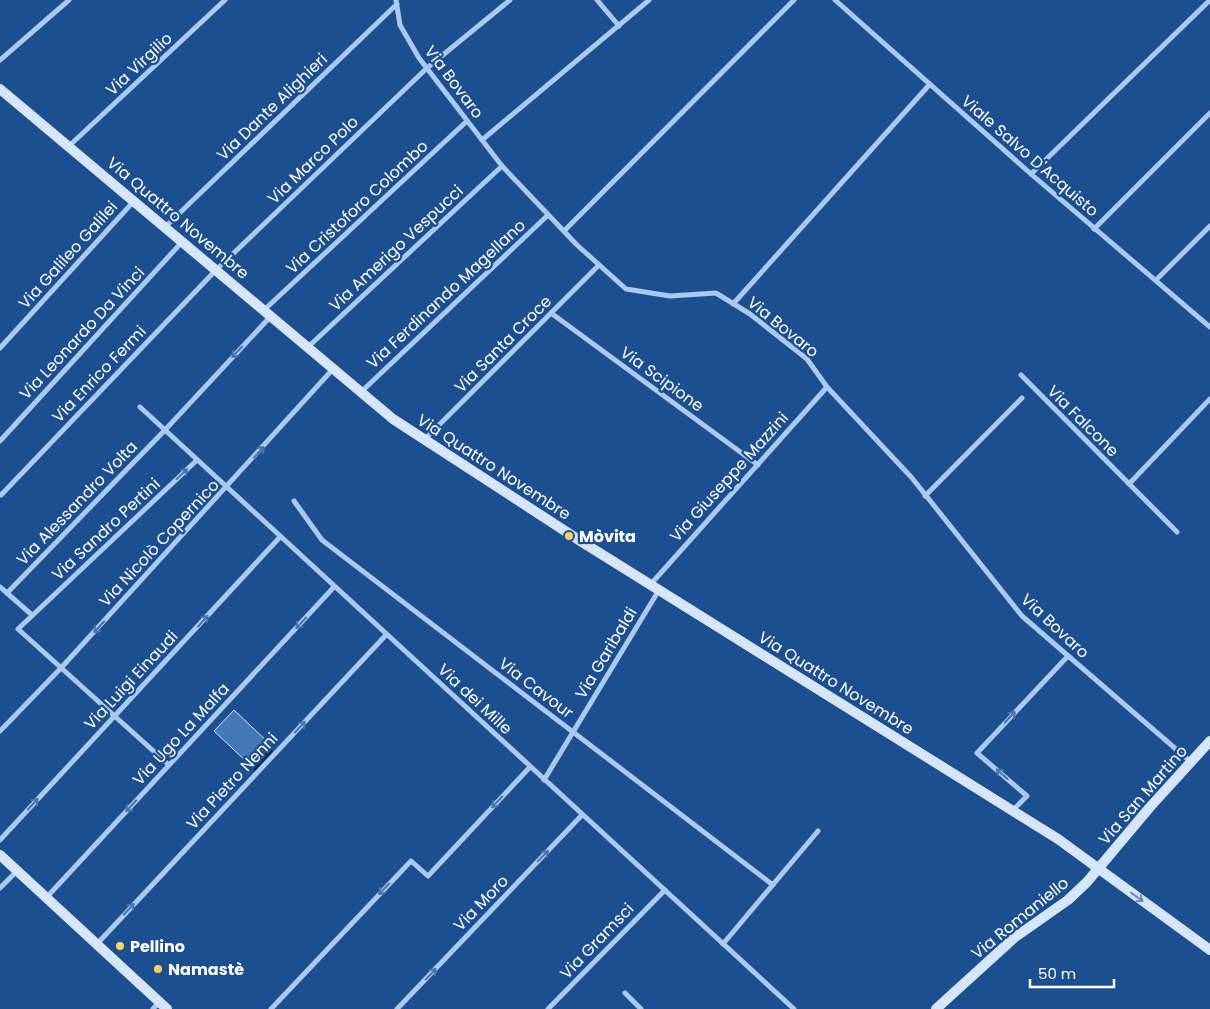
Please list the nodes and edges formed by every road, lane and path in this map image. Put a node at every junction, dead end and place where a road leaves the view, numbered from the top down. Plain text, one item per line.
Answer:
1 (69, 0) edge
2 (225, 0) edge
3 (510, 0) edge
4 (597, 0) edge
5 (649, 0) edge
6 (794, 0) edge
7 (835, 0) edge
8 (1210, 0) edge
9 (396, 2) edge
10 (618, 26) junction
11 (0, 60) edge
12 (427, 68) junction
13 (930, 84) junction
14 (0, 88) edge
15 (1210, 113) edge
16 (467, 121) junction
17 (482, 140) junction
18 (69, 146) junction
19 (502, 166) junction
20 (1031, 174) junction
21 (134, 201) junction
22 (548, 215) junction
23 (1210, 226) edge
24 (165, 227) junction
25 (1094, 229) junction
26 (564, 231) junction
27 (183, 242) junction
28 (599, 265) junction
29 (216, 270) junction
30 (1156, 280) junction
31 (733, 304) junction
32 (267, 313) junction
33 (551, 313) junction
34 (1210, 327) edge
35 (307, 347) junction
36 (0, 348) edge
37 (333, 369) junction
38 (1021, 375) dead end
39 (827, 387) junction
40 (361, 392) junction
41 (1022, 398) dead end
42 (1210, 400) edge
43 (140, 407) dead end
44 (165, 430) junction
45 (424, 440) junction
46 (0, 441) edge
47 (197, 460) junction
48 (758, 465) junction
49 (1129, 484) junction
50 (227, 488) junction
51 (1, 495) edge
52 (926, 496) junction
53 (294, 501) dead end
54 (1177, 532) dead end
55 (280, 536) junction
56 (0, 587) edge
57 (334, 587) junction
58 (654, 587) junction
59 (6, 593) junction
60 (32, 615) junction
61 (386, 634) junction
62 (1068, 656) junction
63 (61, 668) junction
64 (115, 717) junction
65 (0, 731) edge
66 (573, 732) junction
67 (1210, 741) edge
68 (1192, 763) junction
69 (169, 765) junction
70 (530, 767) junction
71 (544, 780) junction
72 (1011, 811) junction
73 (582, 815) junction
74 (818, 831) dead end
75 (0, 840) edge
76 (0, 855) edge
77 (1098, 868) junction
78 (17, 871) junction
79 (773, 885) junction
80 (0, 888) edge
81 (665, 890) junction
82 (46, 898) junction
83 (723, 944) junction
84 (96, 945) junction
85 (1210, 950) edge
86 (626, 993) dead end
87 (156, 1005) edge
88 (167, 1009) edge
89 (270, 1009) edge
90 (397, 1009) edge
91 (548, 1009) edge
92 (641, 1009) edge
93 (794, 1009) edge
94 (936, 1009) edge

1 - 11 street
2 - 18 street, Via Virgilio
3 - 12 street, Via Marco Polo
4 - 10 street
5 - 10 street
6 - 26 street
7 - 13 street, Viale Salvo D'Acquisto
8 - 20 street
9 - 12 street, Via Bovaro
9 - 24 street, Via Dante Alighieri
10 - 17 street
12 - 16 street, Via Bovaro
12 - 29 street, Via Marco Polo
13 - 20 street, Viale Salvo D'Acquisto
13 - 31 street
14 - 18 street, Via Quattro Novembre
15 - 25 street
16 - 17 street, Via Bovaro
16 - 32 street, Via Cristoforo Colombo
17 - 19 street, Via Bovaro
18 - 21 street, Via Quattro Novembre
19 - 22 street, Via Bovaro
19 - 35 street, Via Amerigo Vespucci
20 - 25 street, Viale Salvo D'Acquisto
21 - 24 street, Via Quattro Novembre
21 - 36 street, Via Galileo Galilei
22 - 26 street, Via Bovaro
22 - 40 street, Via Ferdinando Magellano
23 - 30 street
24 - 27 street, Via Quattro Novembre
25 - 30 street, Viale Salvo D'Acquisto
26 - 28 street, Via Bovaro
27 - 29 street, Via Quattro Novembre
27 - 46 street, Via Leonardo Da Vinci
28 - 31 street, Via Bovaro
28 - 33 street, Via Santa Croce
29 - 32 street, Via Quattro Novembre
29 - 51 street, Via Enrico Fermi
30 - 34 street, Viale Salvo D'Acquisto
31 - 39 street, Via Bovaro
32 - 35 street, Via Quattro Novembre
32 -> 44 street, Via Cristoforo Colombo
33 - 45 street, Via Santa Croce
33 - 48 street, Via Scipione
35 - 37 street, Via Quattro Novembre
37 - 40 street, Via Quattro Novembre
50 -> 37 street, Via Nicolò Copernico
38 - 49 street, Via Falcone
39 - 48 street, Via Giuseppe Mazzini
39 - 52 street, Via Bovaro
40 - 45 street, Via Quattro Novembre
41 - 52 street
42 - 49 street
43 - 44 street, Via dei Mille
44 - 47 street, Via dei Mille
44 - 59 street, Via Alessandro Volta
45 - 58 street, Via Quattro Novembre
47 - 50 street, Via dei Mille
60 -> 47 street, Via Sandro Pertini
48 - 58 street, Via Giuseppe Mazzini
49 - 54 street, Via Falcone
50 - 55 street, Via dei Mille
50 -> 63 street, Via Nicolò Copernico
52 - 62 street, Via Bovaro
53 - 66 street, Via Cavour
55 - 57 street, Via dei Mille
64 -> 55 street, Via Luigi Einaudi
56 - 59 street
57 - 61 street, Via dei Mille
57 -> 69 street, Via Ugo La Malfa
58 - 66 street, Via Garibaldi
58 - 72 street, Via Quattro Novembre
59 - 60 street
60 - 63 street, Via Sandro Pertini
61 - 70 street, Via dei Mille
84 -> 61 street, Via Pietro Nenni
62 - 68 street, Via Bovaro
72 -> 62 street
63 - 64 street
63 - 65 street, Via Nicolò Copernico
64 - 69 street
75 -> 64 street, Via Luigi Einaudi
66 - 71 street, Via Garibaldi
66 - 79 street, Via Cavour
67 - 68 street, Via San Martino
68 - 77 street, Via San Martino
69 -> 82 street, Via Ugo La Malfa
70 - 71 street, Via dei Mille
70 -> 89 street
71 - 73 street, Via dei Mille
72 - 77 street, Via Quattro Novembre
73 - 81 street, Via dei Mille
90 -> 73 street, Via Moro
74 - 79 street
76 - 78 street
77 -> 85 street, Via Quattro Novembre
77 - 94 street, Via Romaniello
78 - 80 street
78 - 82 street
79 - 83 street
81 - 83 street, Via dei Mille
81 - 91 street, Via Gramsci
82 - 84 street
83 - 93 street, Via dei Mille
84 - 87 street
86 - 92 street
87 - 88 street

